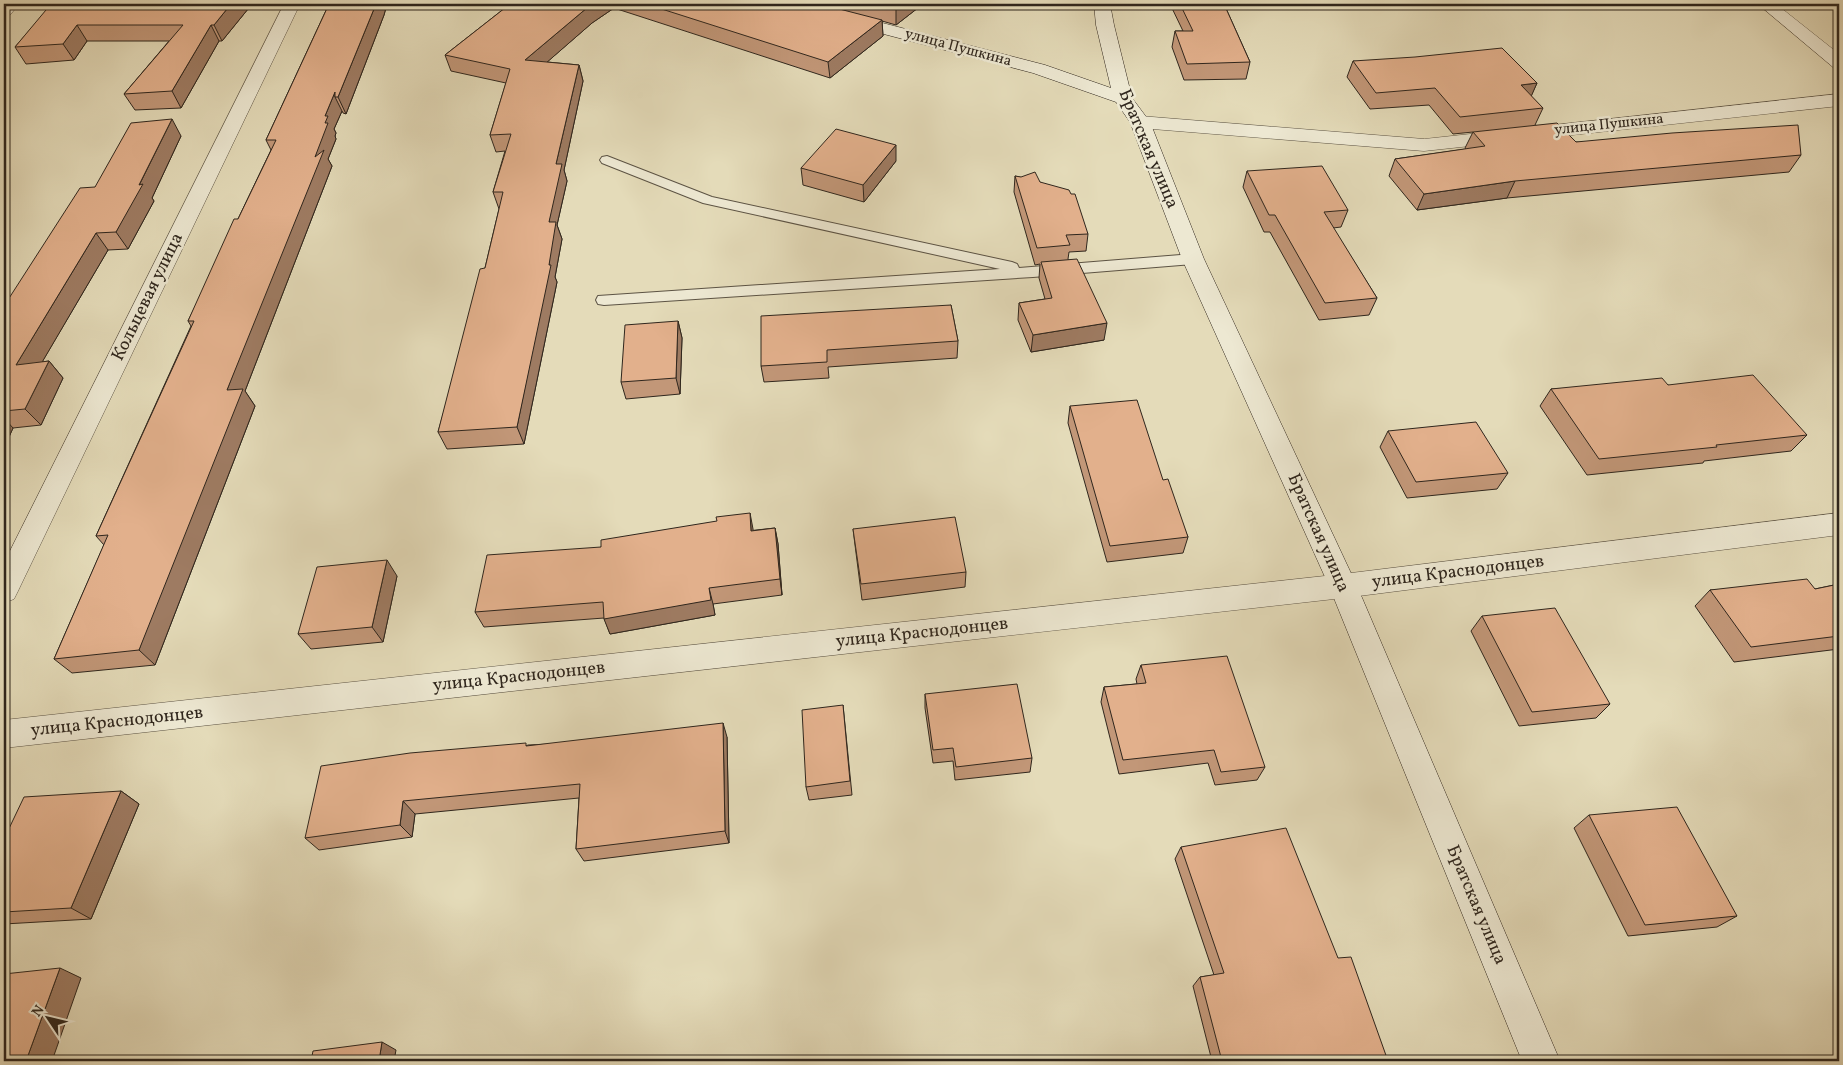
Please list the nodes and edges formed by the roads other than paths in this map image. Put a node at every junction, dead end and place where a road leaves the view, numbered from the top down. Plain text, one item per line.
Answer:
1 (11, 4) edge
2 (292, 4) edge
3 (790, 4) edge
4 (1102, 4) edge
5 (1766, 4) edge
6 (4, 11) edge
7 (1839, 63) edge
8 (1123, 98) junction
9 (1839, 100) edge
10 (1140, 122) junction
11 (608, 160) dead end
12 (1193, 259) junction
13 (1033, 272) junction
14 (604, 300) dead end
15 (1839, 524) edge
16 (1343, 586) junction
17 (4, 591) edge
18 (4, 734) edge
19 (1541, 1061) edge

1 - 6 street
2 - 17 street, Кольцевая улица
3 - 8 street, улица Пушкина
4 - 8 street, Братская улица
5 - 7 street
8 - 10 street, Братская улица
9 - 10 street, улица Пушкина
10 - 12 street, Братская улица
11 - 13 lane
12 - 13 lane
12 - 16 street, Братская улица
13 - 14 lane
15 - 16 street, улица Краснодонцев
16 - 18 street, улица Краснодонцев
16 - 19 street, Братская улица

